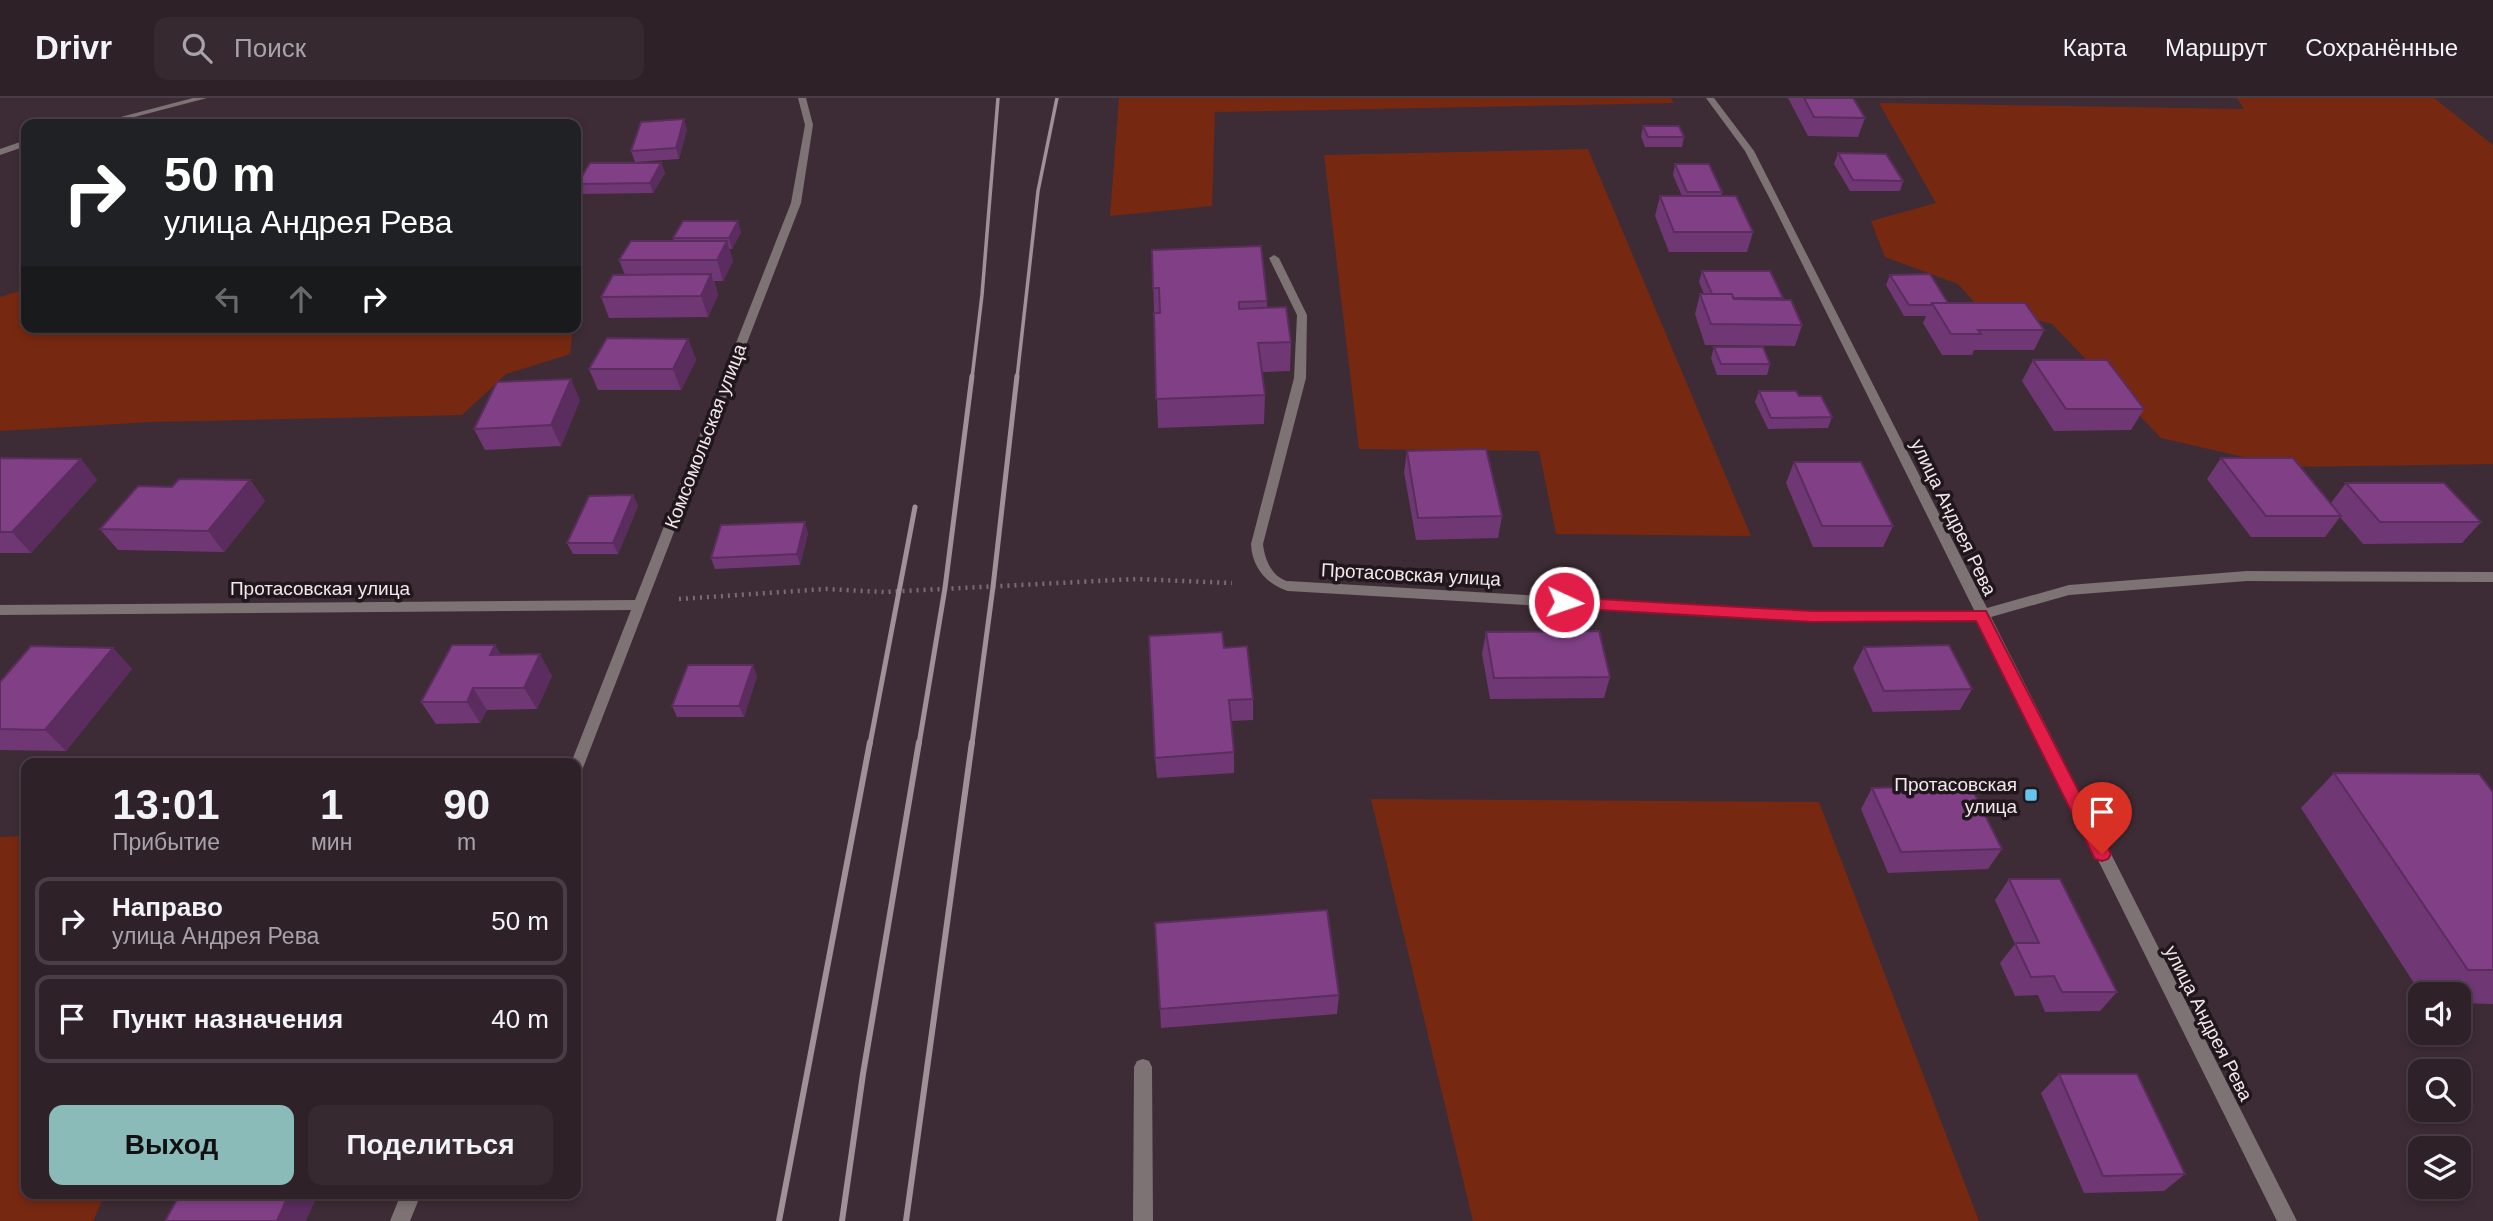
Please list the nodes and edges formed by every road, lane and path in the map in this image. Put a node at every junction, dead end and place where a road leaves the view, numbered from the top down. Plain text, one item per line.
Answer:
1 (203, 98) edge
2 (802, 98) edge
3 (1710, 98) edge
4 (118, 119) edge
5 (21, 145) edge
6 (0, 152) edge
7 (1274, 258) dead end
8 (2493, 578) edge
9 (1288, 586) junction
10 (640, 605) junction
11 (0, 610) edge
12 (1981, 615) junction
13 (580, 758) edge
14 (1143, 1067) dead end
15 (409, 1199) edge
16 (400, 1221) edge
17 (1143, 1221) edge
18 (2287, 1221) edge

1 - 4 street
2 - 10 street, Комсомольская улица
3 - 12 street, улица Андрея Рева
5 - 6 street
7 - 9 street
8 - 12 street, Протасовская улица
9 - 10 path
9 - 12 street, Протасовская улица
10 - 11 street, Протасовская улица
10 - 13 street, Комсомольская улица
12 - 18 street, улица Андрея Рева
14 - 17 street
15 - 16 street

